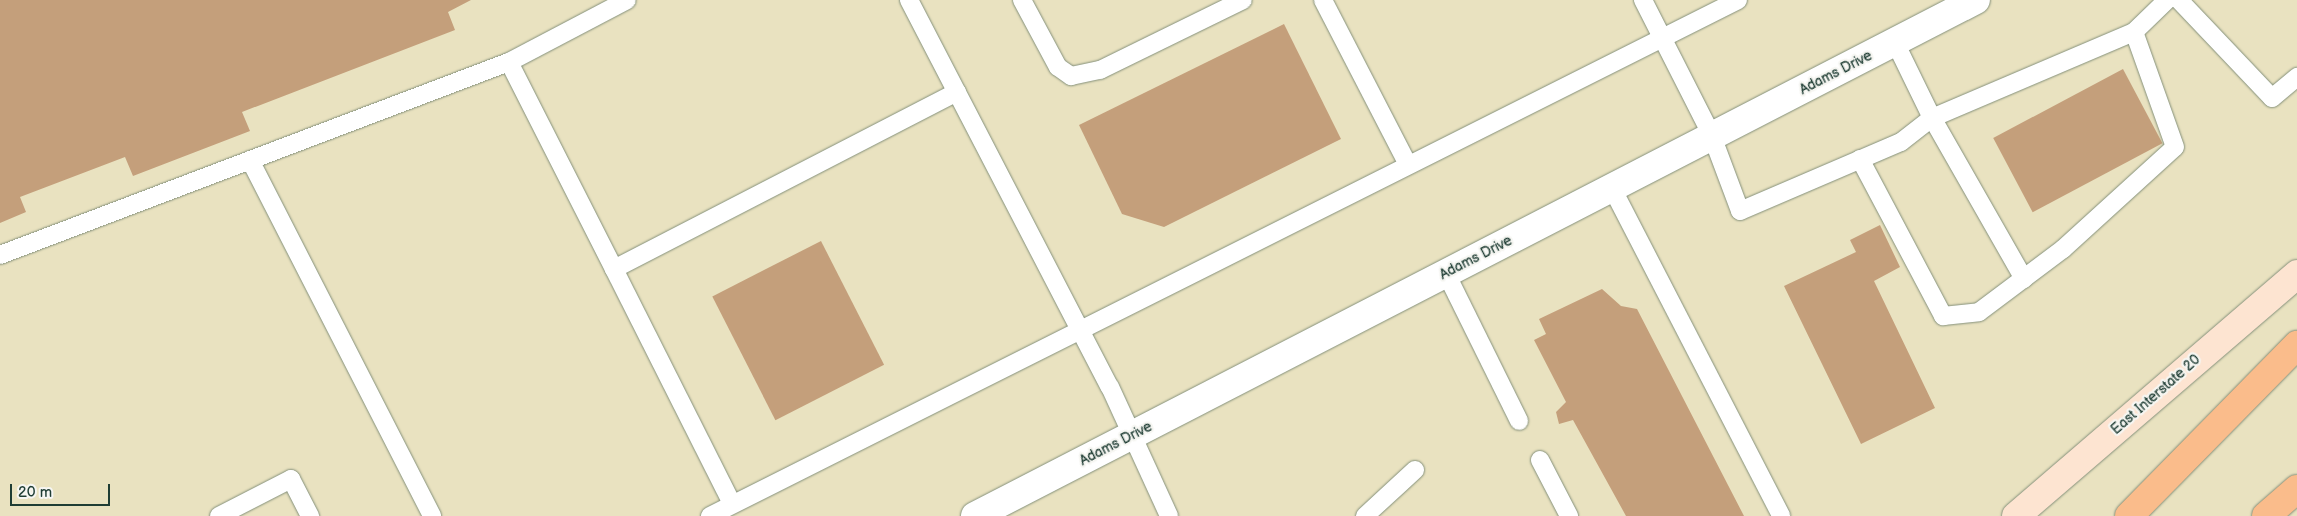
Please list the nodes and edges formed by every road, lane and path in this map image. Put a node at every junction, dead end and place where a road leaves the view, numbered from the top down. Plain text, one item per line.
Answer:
1 (627, 0) edge
2 (908, 0) edge
3 (1022, 0) edge
4 (1244, 0) edge
5 (1323, 0) edge
6 (1643, 0) edge
7 (1738, 0) edge
8 (1976, 0) edge
9 (2167, 0) edge
10 (2179, 0) edge
11 (2134, 32) junction
12 (1661, 35) junction
13 (1894, 42) junction
14 (509, 62) junction
15 (2297, 77) edge
16 (956, 92) junction
17 (1932, 118) junction
18 (1712, 136) junction
19 (1860, 159) junction
20 (250, 160) junction
21 (1407, 163) junction
22 (1612, 188) junction
23 (0, 255) edge
24 (614, 269) junction
25 (1446, 273) junction
26 (2297, 274) edge
27 (2024, 279) junction
28 (1078, 328) junction
29 (2297, 345) edge
30 (1519, 421) dead end
31 (1129, 437) junction
32 (1540, 460) dead end
33 (1414, 470) dead end
34 (2297, 490) edge
35 (732, 504) junction
36 (219, 516) edge
37 (310, 516) edge
38 (432, 516) edge
39 (710, 516) edge
40 (975, 516) edge
41 (1169, 516) edge
42 (1365, 516) edge
43 (1569, 516) edge
44 (1781, 516) edge
45 (2016, 516) edge
46 (2129, 516) edge
47 (2266, 516) edge

1 - 14 lane
2 - 16 lane
3 - 4 lane
5 - 21 lane
6 - 12 lane
7 - 12 lane
8 - 13 street, Adams Drive
9 - 11 lane
10 - 15 lane
11 - 17 lane
11 - 27 lane
12 - 18 lane
12 - 21 lane
13 - 17 lane
13 - 18 street, Adams Drive
14 - 20 lane
14 - 24 lane
16 - 24 lane
16 - 28 lane
17 - 19 lane
17 - 27 lane
18 - 19 lane
18 - 22 street, Adams Drive
19 - 27 lane
20 - 23 lane
20 - 38 lane
21 - 28 lane
22 - 25 street, Adams Drive
22 - 44 lane
24 - 35 lane
25 - 30 lane
25 - 31 street, Adams Drive
26 - 45 main road, East Interstate 20
28 - 31 lane
28 - 35 lane
29 - 46 highway
31 - 40 street, Adams Drive
31 - 41 lane
32 - 43 lane
33 - 42 lane
34 - 47 highway
35 - 39 lane
36 - 37 lane

